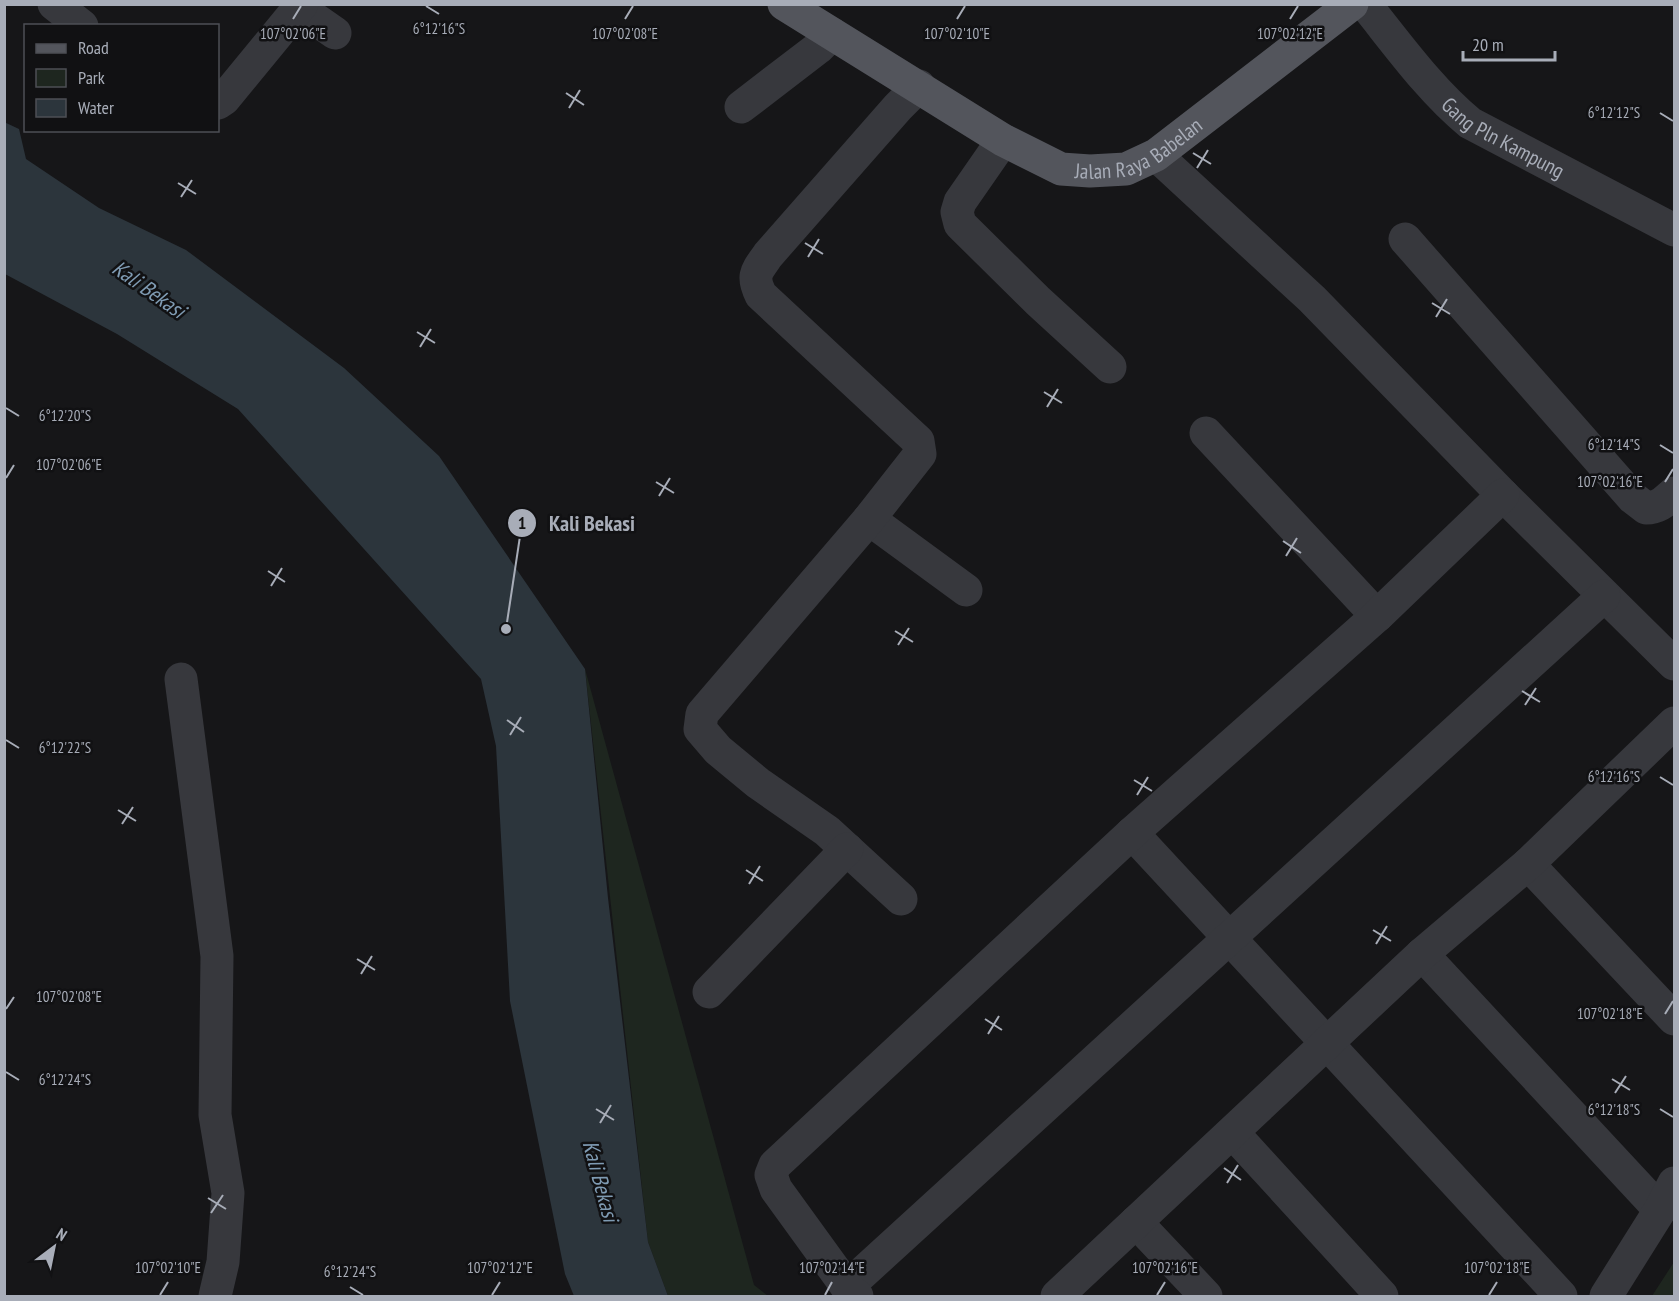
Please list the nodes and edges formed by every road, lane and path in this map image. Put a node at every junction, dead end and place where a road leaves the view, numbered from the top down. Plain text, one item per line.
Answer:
1 (54, 4) edge
2 (784, 4) edge
3 (1352, 4) edge
4 (1365, 4) edge
5 (301, 6) edge
6 (79, 24) edge
7 (335, 33) dead end
8 (832, 34) junction
9 (919, 86) junction
10 (219, 102) edge
11 (741, 107) dead end
12 (1003, 140) junction
13 (1156, 155) junction
14 (1674, 230) edge
15 (1405, 239) dead end
16 (1110, 367) dead end
17 (1206, 433) dead end
18 (1674, 493) edge
19 (1503, 495) junction
20 (869, 519) junction
21 (966, 590) dead end
22 (1604, 596) junction
23 (1377, 616) junction
24 (1674, 664) edge
25 (181, 679) dead end
26 (1674, 723) edge
27 (1132, 833) junction
28 (847, 849) junction
29 (1528, 864) junction
30 (901, 899) dead end
31 (1229, 939) junction
32 (1422, 954) junction
33 (709, 992) dead end
34 (1674, 1019) edge
35 (1327, 1045) junction
36 (1233, 1133) junction
37 (1667, 1197) edge
38 (1136, 1222) junction
39 (852, 1292) edge
40 (215, 1296) edge
41 (1057, 1296) edge
42 (1206, 1296) edge
43 (1383, 1296) edge
44 (1561, 1296) edge
45 (1606, 1296) edge

1 - 6 street
2 - 8 main road, Jalan Raya Babelan
3 - 13 main road, Jalan Raya Babelan
4 - 14 street, Gang Pln Kampung
5 - 7 street
5 - 10 street
8 - 9 main road, Jalan Raya Babelan
8 - 11 street
9 - 12 main road, Jalan Raya Babelan
9 - 20 street
12 - 13 main road, Jalan Raya Babelan
12 - 16 street
13 - 19 street
15 - 18 street
17 - 23 street
19 - 22 street
19 - 23 street
20 - 21 street
20 - 28 street
22 - 24 street
22 - 31 street
23 - 27 street
25 - 40 street
26 - 29 street
27 - 31 street
27 - 39 street
28 - 30 street
28 - 33 street
29 - 32 street
29 - 34 street
31 - 35 street
31 - 39 street
32 - 35 street
32 - 37 street
35 - 36 street
35 - 44 street
36 - 38 street
36 - 43 street
37 - 45 street
38 - 41 street
38 - 42 street

